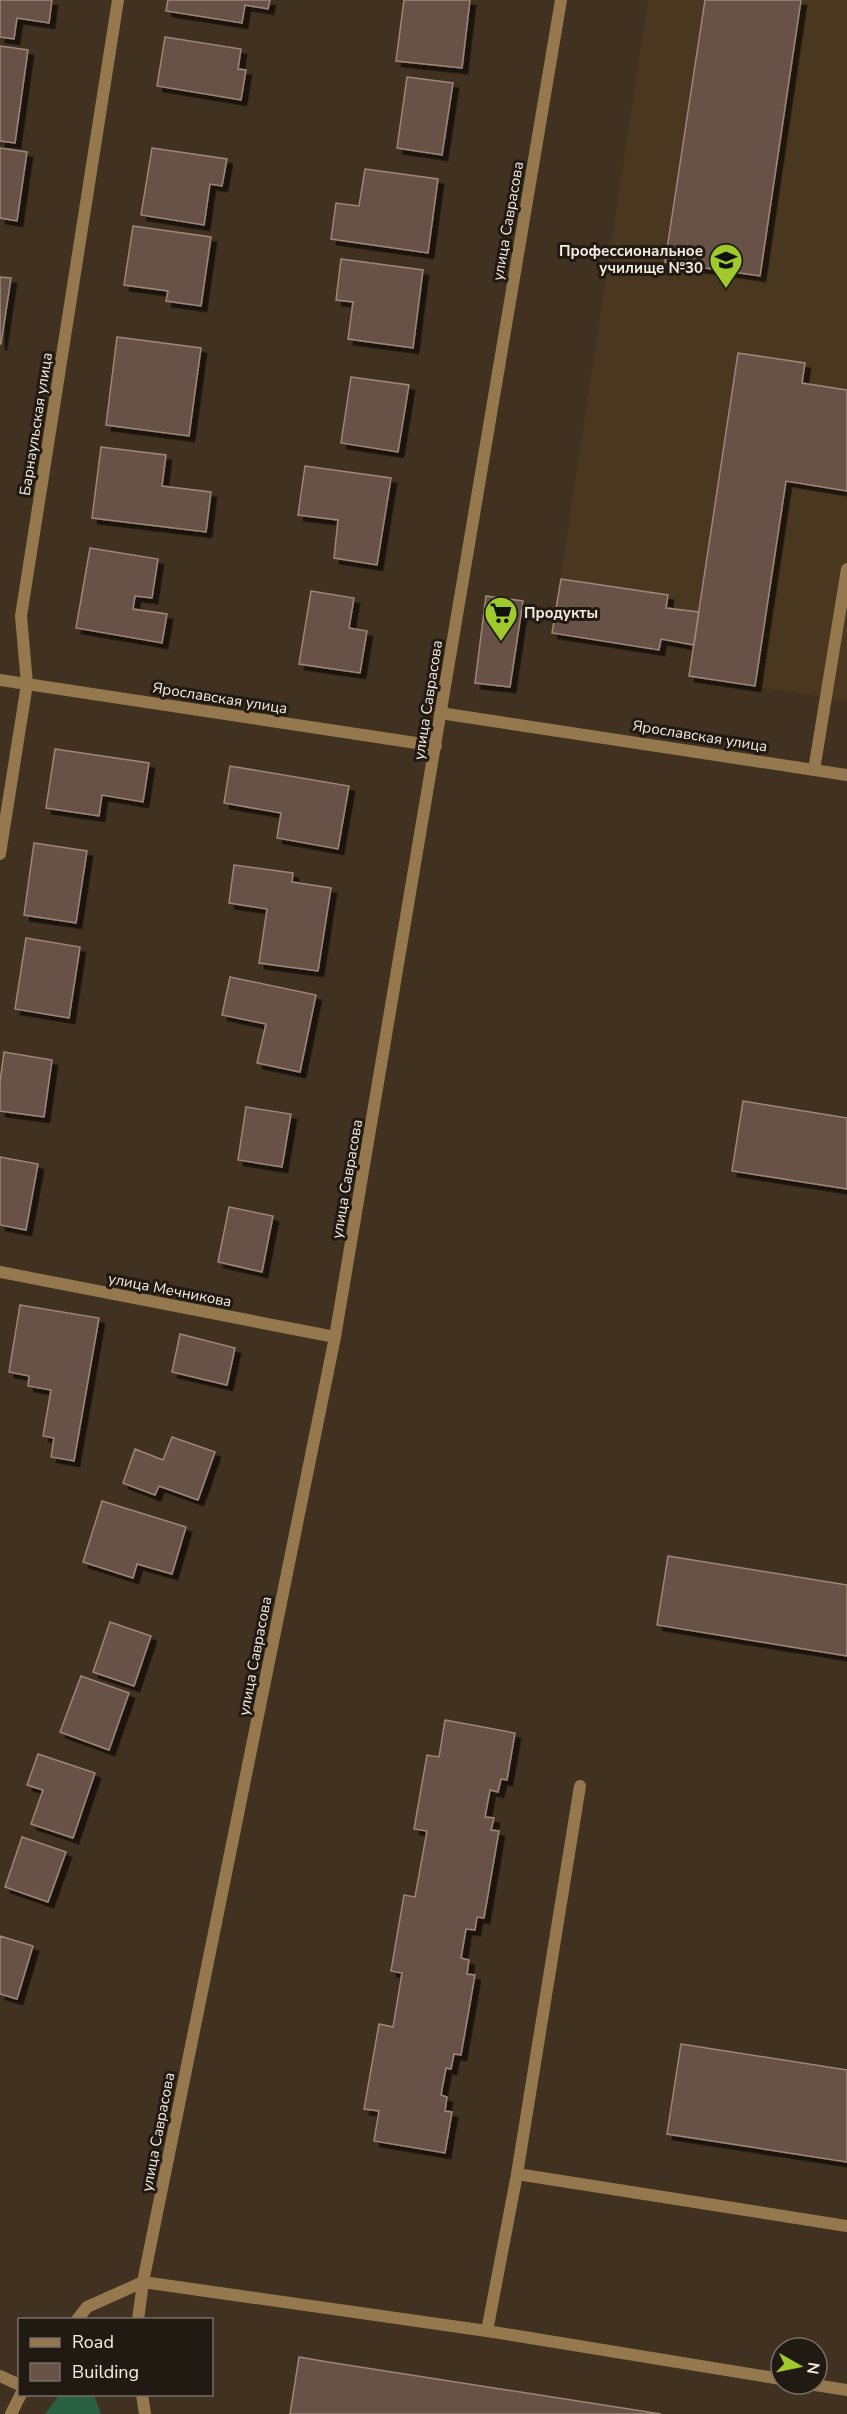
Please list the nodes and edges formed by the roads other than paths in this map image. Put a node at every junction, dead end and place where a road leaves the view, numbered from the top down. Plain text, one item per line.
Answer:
1 (118, 0) edge
2 (561, 0) edge
3 (847, 569) edge
4 (0, 680) edge
5 (27, 684) junction
6 (440, 713) junction
7 (436, 746) junction
8 (814, 770) junction
9 (847, 775) edge
10 (0, 854) edge
11 (0, 1272) edge
12 (335, 1337) junction
13 (580, 1786) dead end
14 (517, 2174) junction
15 (847, 2226) edge
16 (143, 2282) junction
17 (78, 2318) edge
18 (138, 2318) edge
19 (487, 2331) junction
20 (0, 2376) edge
21 (769, 2377) edge
22 (18, 2384) edge
23 (829, 2387) edge
24 (847, 2390) edge
25 (20, 2396) edge
26 (142, 2396) edge
27 (11, 2414) edge
28 (145, 2414) edge

1 - 5 street, Барнаульская улица
2 - 6 street, улица Саврасова
3 - 8 street
4 - 5 street, Ярославская улица
5 - 7 street, Ярославская улица
5 - 10 street, Барнаульская улица
6 - 7 street, улица Саврасова
6 - 8 street, Ярославская улица
7 - 12 street, улица Саврасова
8 - 9 street, Ярославская улица
11 - 12 street, улица Мечникова
12 - 16 street, улица Саврасова
13 - 14 street
14 - 15 street
14 - 19 street
16 - 17 street
16 - 18 street, улица Саврасова
16 - 19 street
19 - 21 street
20 - 22 street
23 - 24 street
25 - 27 street
26 - 28 street

